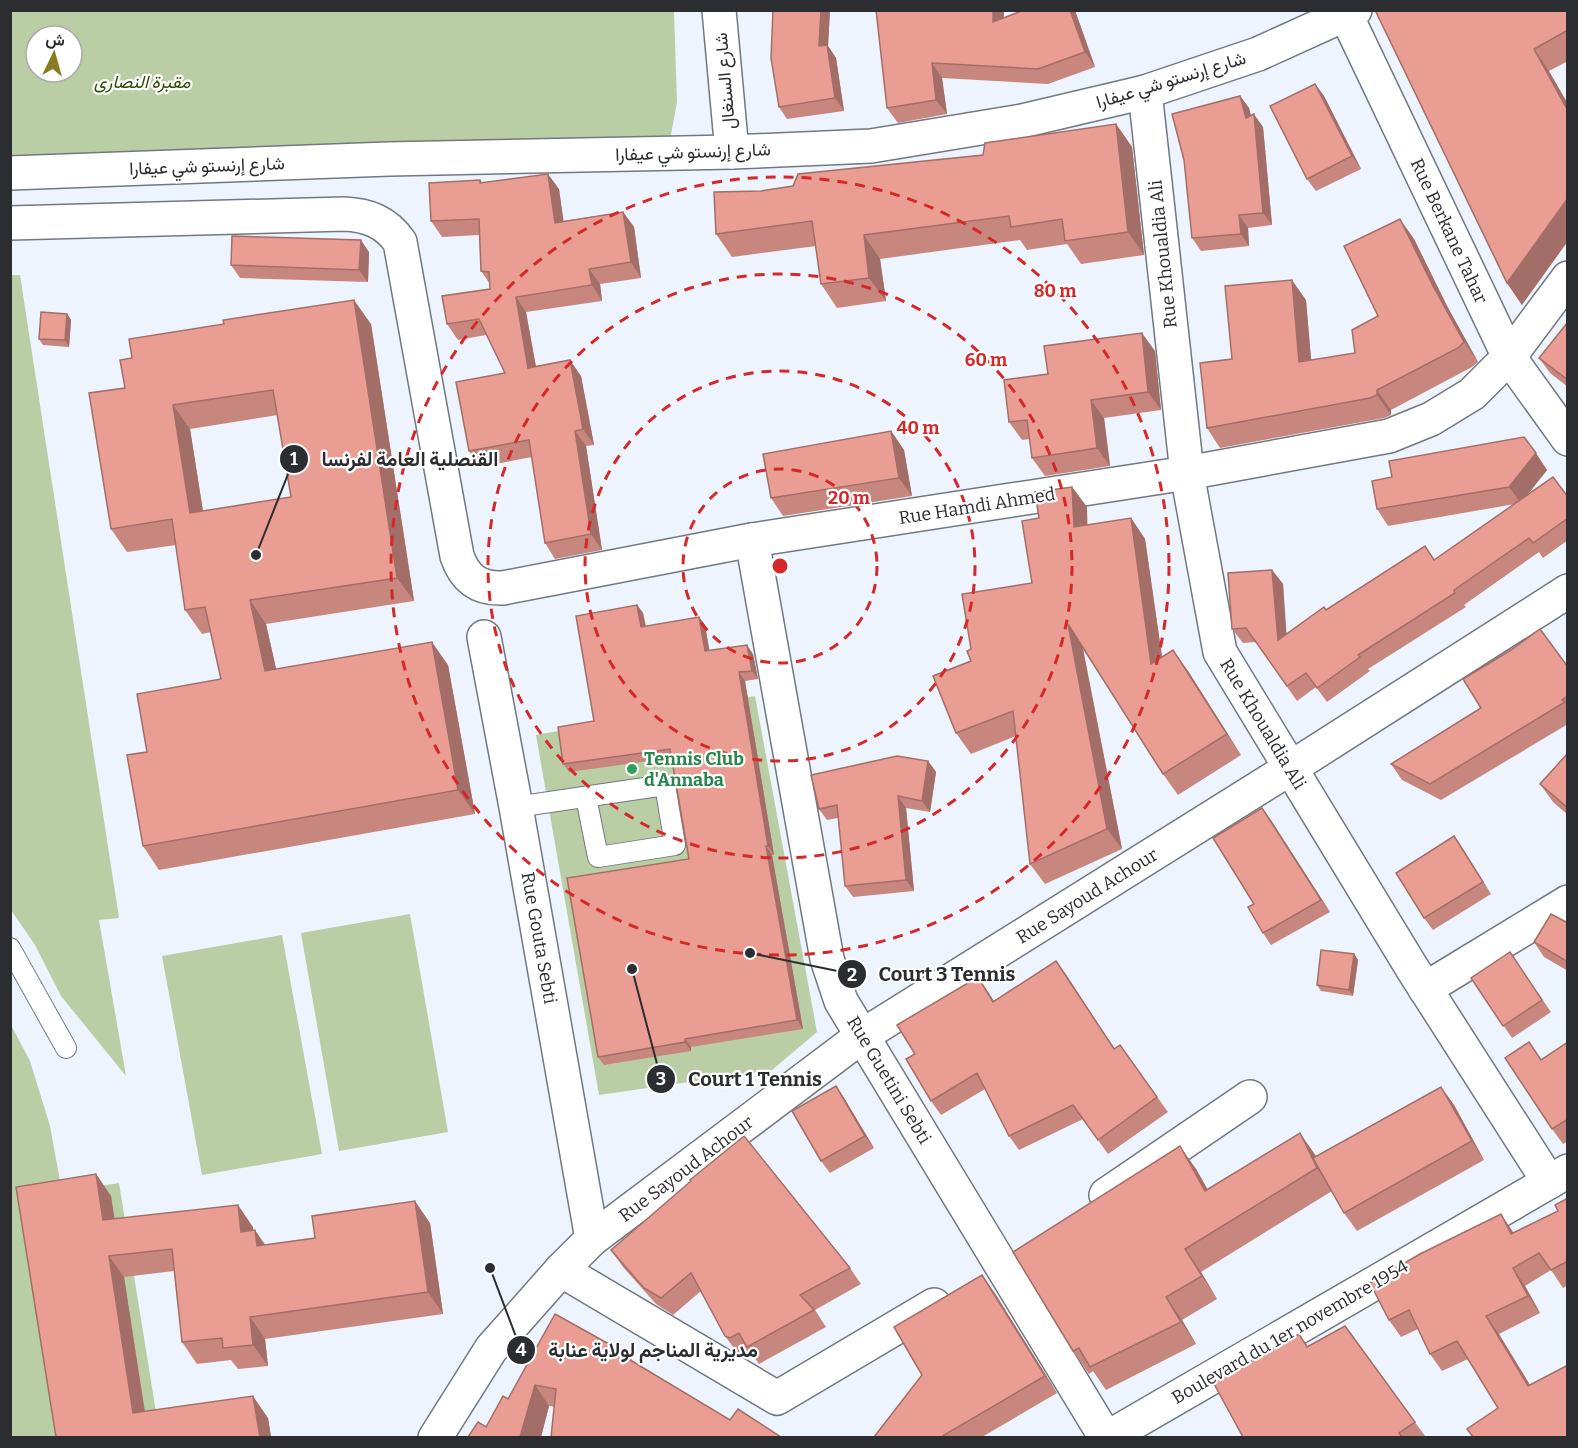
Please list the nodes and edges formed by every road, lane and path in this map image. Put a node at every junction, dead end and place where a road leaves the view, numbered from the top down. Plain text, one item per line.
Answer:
1 (719, 10) edge
2 (1351, 13) edge
3 (1145, 92) junction
4 (732, 152) junction
5 (10, 173) edge
6 (10, 223) edge
7 (1568, 278) edge
8 (1509, 357) junction
9 (1568, 439) edge
10 (1187, 473) junction
11 (752, 540) junction
12 (1568, 591) edge
13 (484, 637) dead end
14 (1289, 769) junction
15 (586, 797) junction
16 (516, 807) junction
17 (1568, 902) edge
18 (10, 948) edge
19 (1425, 989) junction
20 (862, 1036) junction
21 (66, 1048) dead end
22 (1250, 1097) dead end
23 (1558, 1177) edge
24 (1081, 1211) edge
25 (592, 1239) junction
26 (1011, 1258) junction
27 (561, 1270) junction
28 (435, 1437) edge
29 (1106, 1437) edge

1 - 4 main road, شارع السنغال
2 - 3 main road, شارع إرنستو شي عيفارا
2 - 8 main road, Rue Berkane Tahar
3 - 4 main road, شارع إرنستو شي عيفارا
3 - 10 main road, Rue Khoualdia Ali
4 - 5 main road, شارع إرنستو شي عيفارا
6 - 11 main road, Rue Hamdi Ahmed
7 - 8 main road, Rue Hamdi Ahmed
8 - 9 main road, Rue Berkane Tahar
8 - 10 main road, Rue Hamdi Ahmed
10 - 11 main road, Rue Hamdi Ahmed
10 - 14 main road, Rue Khoualdia Ali
11 - 20 main road, Rue Guetini Sebti
12 - 14 main road, Rue Sayoud Achour
13 - 16 main road, Rue Gouta Sebti
14 - 19 main road, Rue Khoualdia Ali
14 - 20 main road, Rue Sayoud Achour
15 - 15 lane
15 - 16 lane
16 - 25 main road, Rue Gouta Sebti
17 - 19 main road
18 - 21 lane
19 - 23 main road, Rue Khoualdia Ali
20 - 25 main road, Rue Sayoud Achour
20 - 26 main road, Rue Guetini Sebti
22 - 24 main road
23 - 29 main road, Boulevard du 1er novembre 1954
25 - 27 main road, Rue Sayoud Achour
26 - 27 main road
26 - 29 main road, Rue Guetini Sebti
27 - 28 main road, Rue Sayoud Achour

